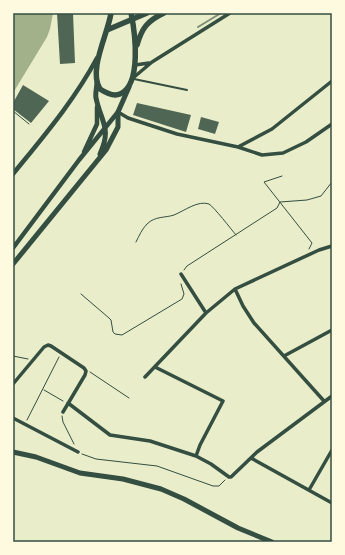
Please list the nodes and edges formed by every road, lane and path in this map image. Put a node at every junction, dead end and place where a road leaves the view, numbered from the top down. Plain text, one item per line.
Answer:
1 (111, 13) edge
2 (147, 13) edge
3 (164, 13) edge
4 (230, 13) edge
5 (132, 16) edge
6 (107, 30) junction
7 (136, 49) junction
8 (100, 51) junction
9 (152, 62) junction
10 (134, 65) junction
11 (132, 78) junction
12 (332, 80) edge
13 (97, 82) junction
14 (130, 85) junction
15 (187, 90) dead end
16 (96, 96) junction
17 (13, 111) edge
18 (118, 112) junction
19 (29, 124) dead end
20 (332, 124) edge
21 (105, 128) junction
22 (238, 147) junction
23 (99, 156) junction
24 (79, 160) junction
25 (13, 174) edge
26 (282, 176) dead end
27 (332, 182) edge
28 (280, 202) junction
29 (236, 235) junction
30 (136, 242) dead end
31 (332, 246) edge
32 (13, 248) edge
33 (305, 257) junction
34 (13, 264) edge
35 (181, 274) junction
36 (235, 289) junction
37 (81, 294) dead end
38 (206, 313) junction
39 (332, 330) edge
40 (62, 353) junction
41 (13, 356) edge
42 (284, 356) junction
43 (34, 360) junction
44 (155, 367) junction
45 (86, 371) junction
46 (145, 377) dead end
47 (13, 384) edge
48 (43, 389) junction
49 (332, 396) edge
50 (129, 398) dead end
51 (324, 401) junction
52 (68, 404) junction
53 (63, 412) joint
54 (13, 418) edge
55 (25, 424) junction
56 (332, 450) edge
57 (13, 452) edge
58 (78, 452) junction
59 (196, 456) junction
60 (251, 458) junction
61 (229, 477) junction
62 (308, 490) junction
63 (332, 503) edge
64 (272, 542) edge

1 - 6 main road
2 - 5 main road
3 - 7 main road
4 - 9 street
5 - 6 main road
5 - 7 main road
6 - 8 main road
7 - 10 main road
8 - 13 main road
8 - 25 street
9 - 10 street
9 - 11 street
10 - 11 main road
11 - 14 main road
11 - 15 lane
12 - 22 street
13 - 14 main road
13 - 16 main road
14 - 18 main road
16 - 21 main road
16 - 24 street
17 - 19 path
18 - 21 street
18 - 22 street
18 - 23 main road
20 - 22 street
21 - 23 main road
21 - 24 street
23 - 34 main road
24 - 32 street
26 - 28 path
27 - 28 path
28 - 29 path
28 - 33 path
29 - 30 path
29 - 35 path
31 - 33 street
33 - 36 street
35 - 37 path
35 - 38 street
36 - 38 street
36 - 42 street
38 - 44 street
39 - 42 street
40 - 43 street
40 - 45 street
40 - 48 path
41 - 43 path
42 - 51 street
43 - 47 street
44 - 46 street
44 - 59 street
45 - 50 path
45 - 52 street
48 - 52 path
48 - 55 path
49 - 51 street
51 - 60 street
52 - 53 street
52 - 59 street
53 - 58 path
54 - 55 street
55 - 58 street
56 - 62 street
57 - 64 main road
58 - 61 path
59 - 61 street
60 - 61 street
60 - 62 street
62 - 63 street

